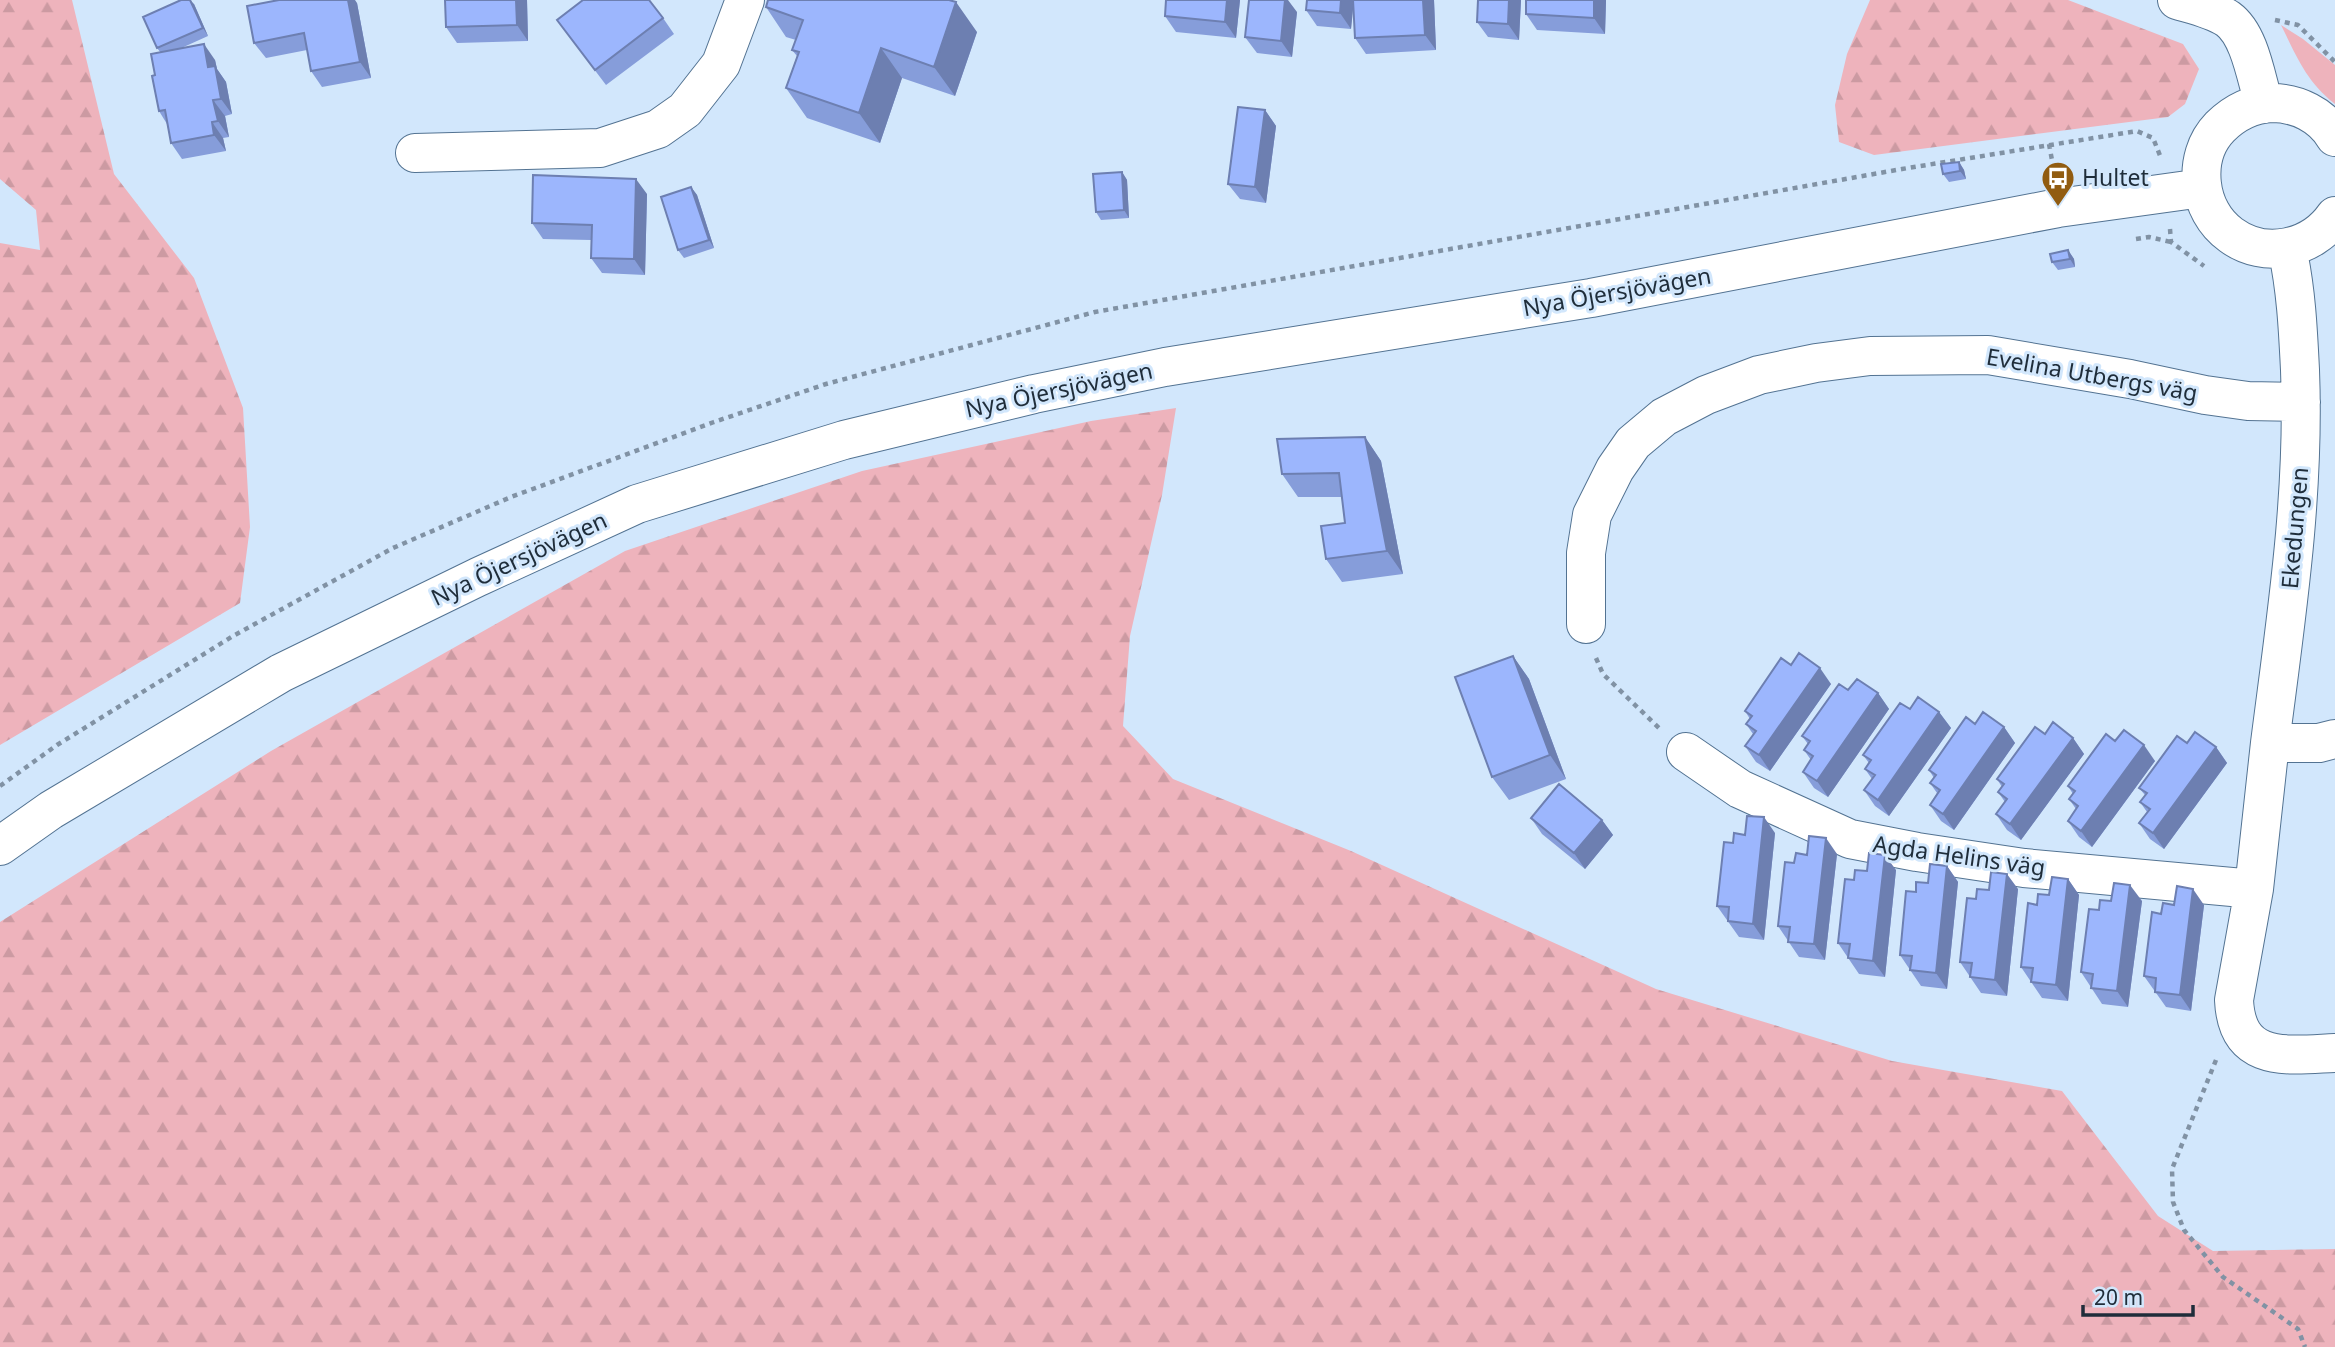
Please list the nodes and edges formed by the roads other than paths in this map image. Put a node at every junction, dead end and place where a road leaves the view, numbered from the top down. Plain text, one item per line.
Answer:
1 (745, 0) edge
2 (2177, 0) edge
3 (2264, 104) junction
4 (2335, 137) edge
5 (415, 153) dead end
6 (2202, 188) junction
7 (2335, 216) edge
8 (2287, 248) junction
9 (2301, 402) junction
10 (1586, 624) road end
11 (2335, 739) edge
12 (2270, 743) junction
13 (1686, 752) road end
14 (0, 846) edge
15 (2255, 889) junction
16 (2335, 1053) edge

1 - 5 street
2 - 3 street
3 - 4 street
3 - 6 street
6 - 8 street
6 - 14 street, Nya Öjersjövägen
7 - 8 street
8 - 9 street, Ekedungen
9 - 10 street, Evelina Utbergs väg
9 - 12 street, Ekedungen
11 - 12 street
12 - 15 street, Ekedungen
13 - 15 street, Agda Helins väg
15 - 16 street, Ekedungen

